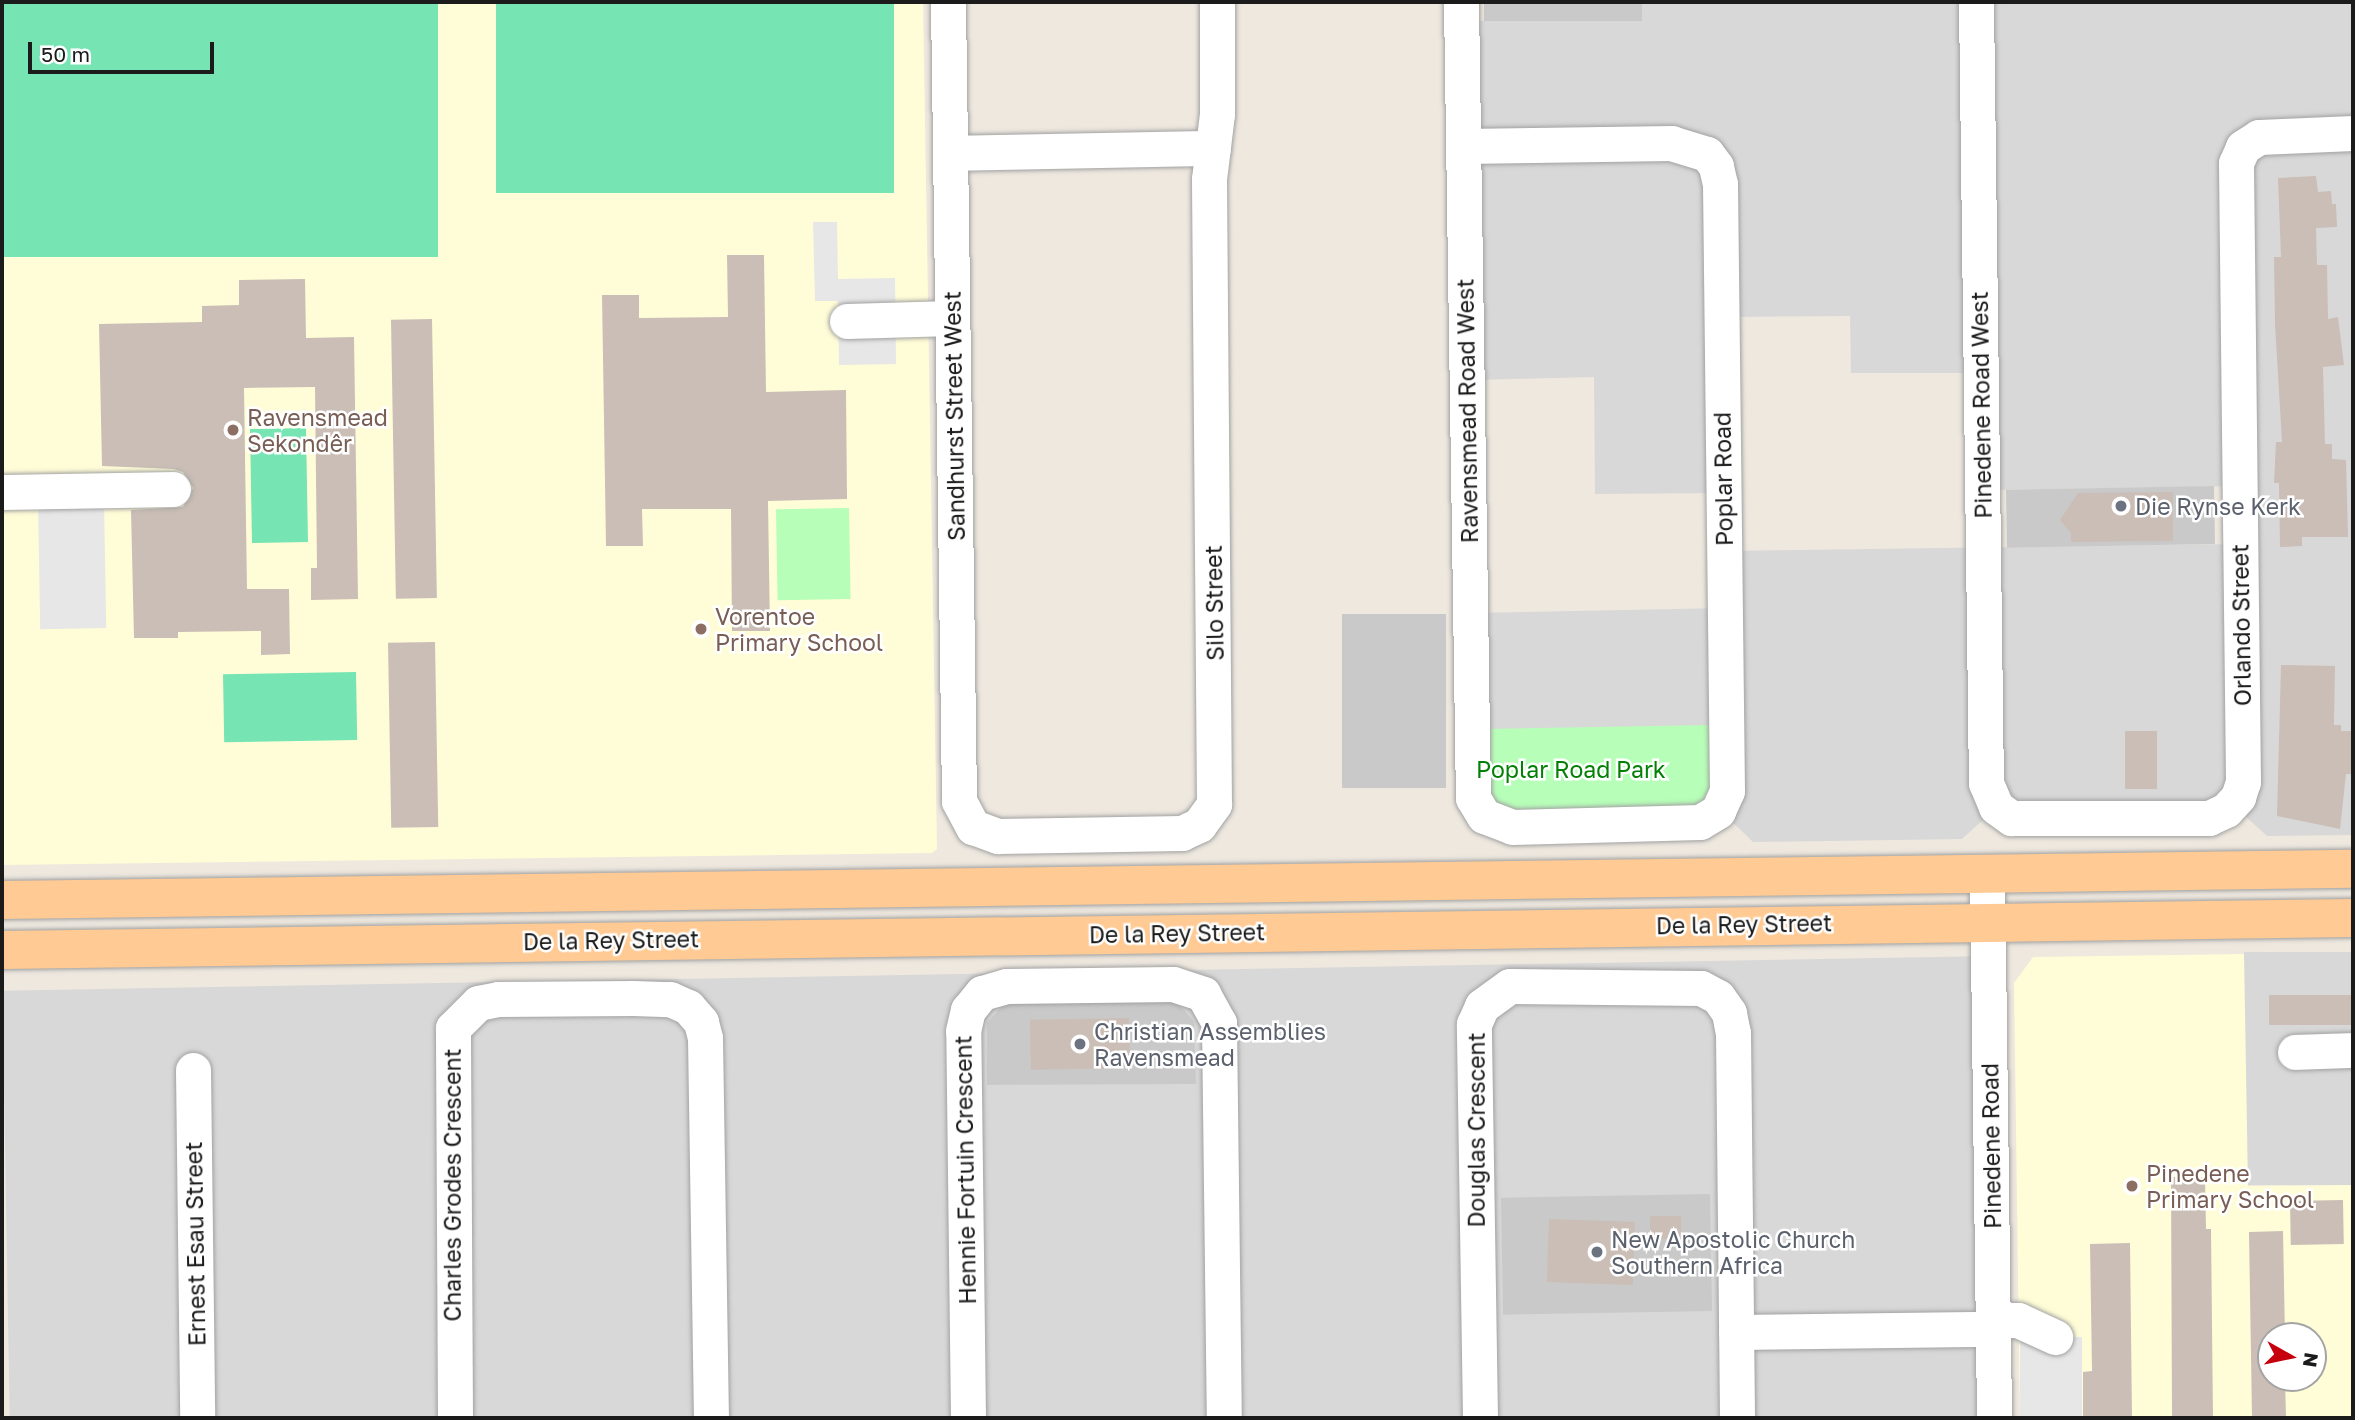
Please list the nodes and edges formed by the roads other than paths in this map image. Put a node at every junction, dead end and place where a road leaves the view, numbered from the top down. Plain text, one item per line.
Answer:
1 (947, 2) edge
2 (1217, 2) edge
3 (1461, 2) edge
4 (1976, 2) edge
5 (2353, 133) edge
6 (1463, 146) junction
7 (1213, 148) junction
8 (950, 153) junction
9 (952, 318) junction
10 (848, 321) dead end
11 (173, 489) dead end
12 (2, 492) edge
13 (1996, 807) joint
14 (1484, 816) joint
15 (973, 827) joint
16 (2353, 869) edge
17 (1987, 874) junction
18 (2, 900) edge
19 (2353, 918) edge
20 (1988, 920) junction
21 (2, 950) edge
22 (2353, 1050) edge
23 (2295, 1052) dead end
24 (193, 1070) dead end
25 (1993, 1325) junction
26 (1736, 1332) junction
27 (2055, 1337) dead end
28 (197, 1418) edge
29 (454, 1418) edge
30 (711, 1418) edge
31 (968, 1418) edge
32 (1224, 1418) edge
33 (1480, 1418) edge
34 (1737, 1418) edge
35 (1994, 1418) edge

1 - 8 street, Sandhurst Street West
2 - 7 street, Silo Street
3 - 6 street, Ravensmead Road West
4 - 13 street, Pinedene Road West
5 - 13 street, Orlando Street
6 - 14 street, Ravensmead Road West
6 - 14 street, Poplar Road
7 - 8 street
7 - 15 street, Silo Street
8 - 9 street, Sandhurst Street West
9 - 10 street
9 - 15 street, Sandhurst Street West
11 - 12 street
16 - 17 main road, De la Rey Street
17 - 18 main road, De la Rey Street
17 - 20 street, Pinedene Road
19 - 20 main road, De la Rey Street
20 - 21 main road, De la Rey Street
20 - 25 street, Pinedene Road
22 - 23 street
24 - 28 street, Ernest Esau Street
25 - 26 street
25 - 27 street
25 - 35 street, Pinedene Road
26 - 33 street, Douglas Crescent
26 - 34 street, Douglas Crescent
29 - 30 street, Charles Grodes Crescent
31 - 32 street, Hennie Fortuin Crescent

